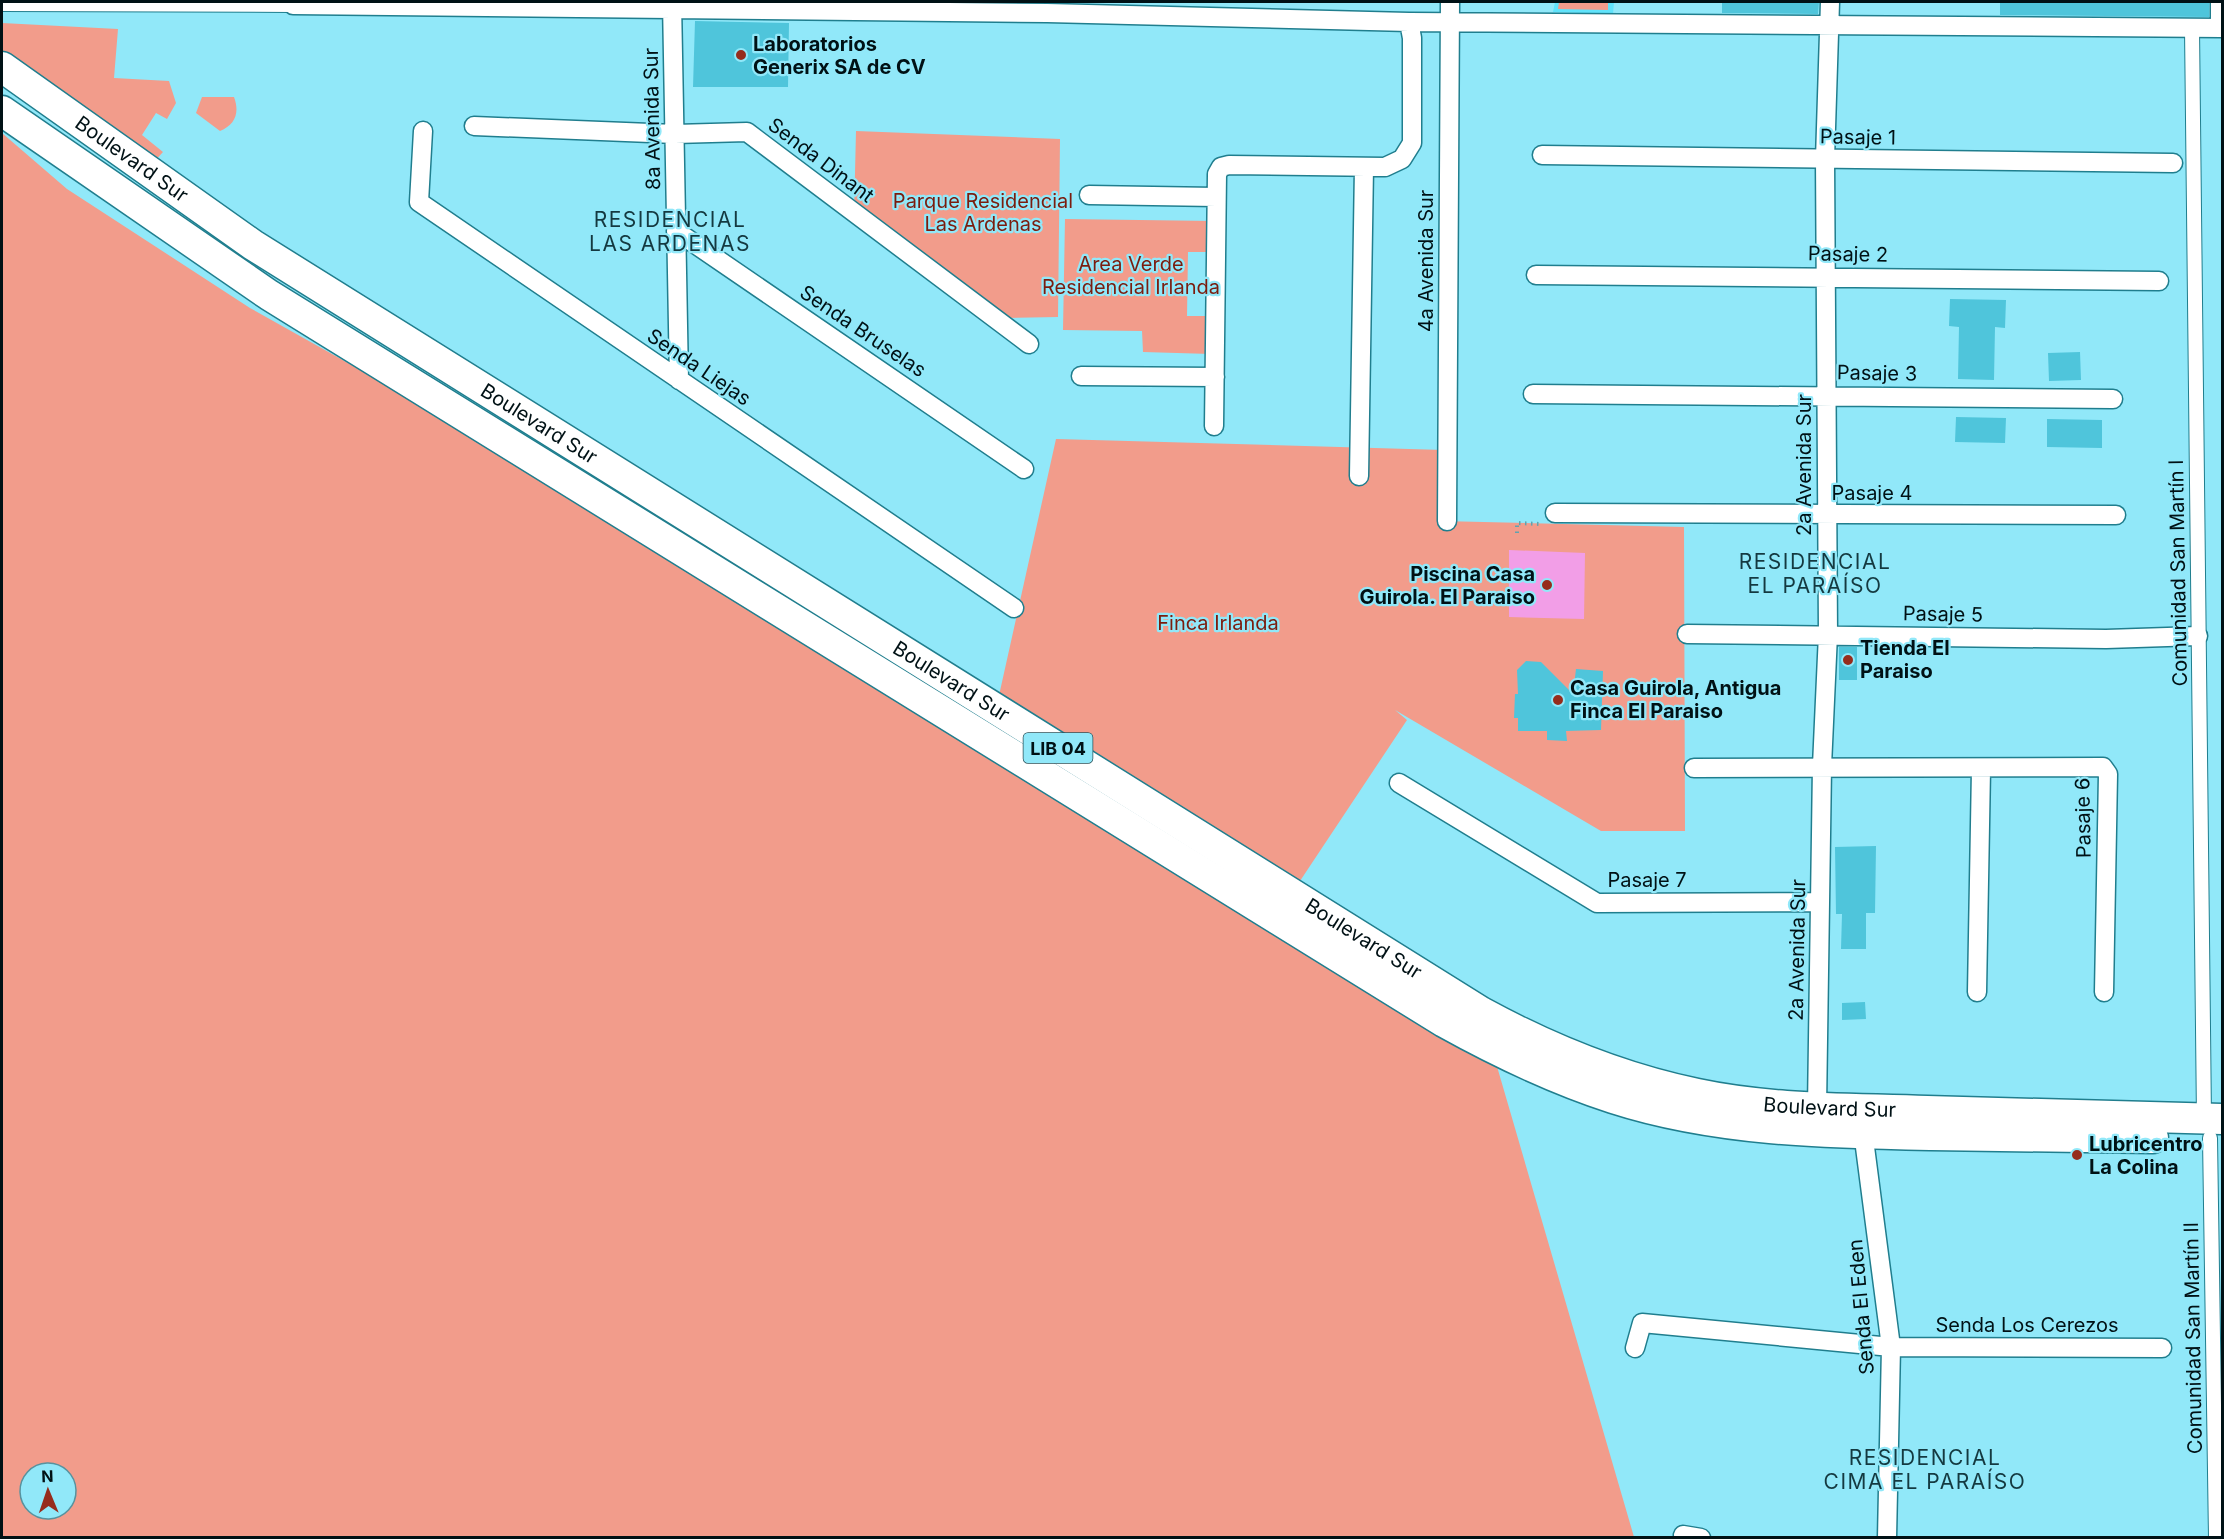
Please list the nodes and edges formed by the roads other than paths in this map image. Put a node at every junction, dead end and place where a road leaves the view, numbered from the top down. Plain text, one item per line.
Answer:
1 (1450, 2) edge
2 (1830, 2) edge
3 (2220, 2) edge
4 (294, 3) edge
5 (2, 4) edge
6 (672, 5) edge
7 (1047, 7) edge
8 (1409, 22) junction
9 (1450, 22) junction
10 (1830, 26) junction
11 (2192, 28) junction
12 (2221, 28) edge
13 (2, 67) edge
14 (2, 111) edge
15 (474, 126) dead end
16 (423, 131) dead end
17 (675, 134) junction
18 (1542, 155) dead end
19 (1825, 159) junction
20 (2173, 163) dead end
21 (1364, 167) junction
22 (1089, 195) dead end
23 (1216, 197) junction
24 (676, 231) junction
25 (1536, 275) dead end
26 (1825, 276) junction
27 (2159, 281) dead end
28 (1029, 344) dead end
29 (1081, 376) dead end
30 (1215, 377) junction
31 (679, 380) junction
32 (1533, 394) dead end
33 (1826, 395) junction
34 (2113, 399) dead end
35 (1214, 426) dead end
36 (1024, 469) dead end
37 (1359, 477) dead end
38 (1555, 513) dead end
39 (1826, 515) junction
40 (2116, 515) dead end
41 (1447, 521) dead end
42 (1014, 608) dead end
43 (1687, 634) dead end
44 (1828, 634) junction
45 (2198, 636) junction
46 (1822, 766) junction
47 (1694, 768) dead end
48 (1981, 769) junction
49 (1399, 783) dead end
50 (1820, 902) junction
51 (1977, 992) dead end
52 (2104, 992) dead end
53 (1817, 1108) junction
54 (1862, 1121) junction
55 (2215, 1129) edge
56 (1891, 1347) junction
57 (1635, 1348) dead end
58 (2162, 1348) dead end
59 (1887, 1538) edge
60 (2216, 1538) edge

1 - 9 street, 4a Avenida Sur
2 - 10 street, 2a Avenida Sur
3 - 12 street
4 - 5 street
4 - 6 street
6 - 7 street
6 - 17 street, 8a Avenida Sur
7 - 8 street
8 - 9 street
8 - 21 street
9 - 10 street
9 - 41 street, 4a Avenida Sur
10 - 11 street
10 - 19 street, 2a Avenida Sur
11 - 12 street
11 - 45 street, Comunidad San Martín I
13 - 53 highway, Boulevard Sur / LIB 04
14 - 54 highway, Boulevard Sur / LIB 04
15 - 17 street, Senda Dinant
16 - 31 street, Senda Liejas
17 - 24 street, 8a Avenida Sur
17 - 28 street, Senda Dinant
18 - 19 street, Pasaje 1
19 - 20 street, Pasaje 1
19 - 26 street, 2a Avenida Sur
21 - 23 street
21 - 37 street
22 - 23 street
23 - 30 street
24 - 31 street, 8a Avenida Sur
24 - 36 street, Senda Bruselas
25 - 26 street, Pasaje 2
26 - 27 street, Pasaje 2
26 - 33 street, 2a Avenida Sur
29 - 30 street
30 - 35 street
31 - 42 street, Senda Liejas
32 - 33 street, Pasaje 3
33 - 34 street, Pasaje 3
33 - 39 street, 2a Avenida Sur
38 - 39 street, Pasaje 4
39 - 40 street, Pasaje 4
39 - 44 street, 2a Avenida Sur
43 - 44 street, Pasaje 5
44 - 45 street, Pasaje 5
44 - 46 street, 2a Avenida Sur
45 - 55 street, Comunidad San Martín I
46 - 47 street, Pasaje 6
46 - 48 street, Pasaje 6
46 - 50 street, 2a Avenida Sur
48 - 51 street
48 - 52 street, Pasaje 6
49 - 50 street, Pasaje 7
50 - 53 street, 2a Avenida Sur
53 - 54 highway, Boulevard Sur / LIB 04
54 - 55 highway, Boulevard Sur / LIB 04
54 - 56 street, Senda El Eden
55 - 60 street, Comunidad San Martín II
56 - 57 street, Senda Los Cerezos
56 - 58 street, Senda Los Cerezos
56 - 59 street, Senda El Eden

